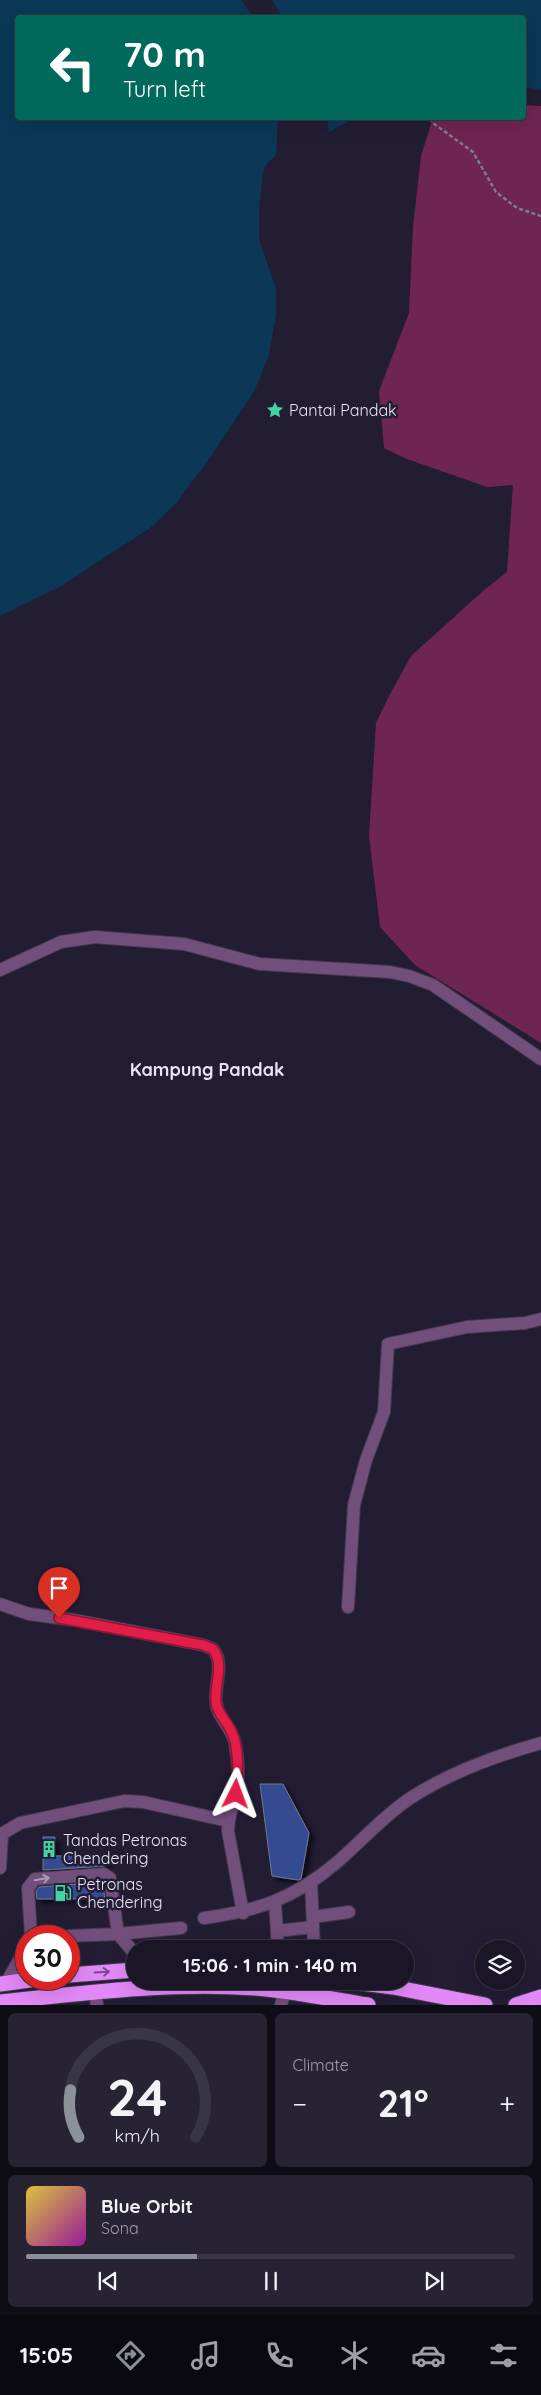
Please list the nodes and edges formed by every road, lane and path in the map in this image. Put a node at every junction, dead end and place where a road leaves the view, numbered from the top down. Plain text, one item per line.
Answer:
1 (431, 120) edge
2 (541, 216) edge
3 (0, 970) edge
4 (541, 1058) edge
5 (541, 1319) edge
6 (0, 1604) edge
7 (348, 1607) dead end
8 (541, 1743) edge
9 (228, 1821) junction
10 (1, 1835) edge
11 (0, 1868) edge
12 (311, 1882) junction
13 (276, 1902) junction
14 (348, 1912) dead end
15 (243, 1913) junction
16 (204, 1918) dead end
17 (313, 1922) junction
18 (30, 1925) edge
19 (181, 1928) dead end
20 (277, 1931) junction
21 (118, 1934) junction
22 (80, 1936) edge
23 (278, 1940) edge
24 (314, 1940) edge
25 (126, 1943) edge
26 (15, 1965) edge
27 (126, 1971) edge
28 (80, 1974) edge
29 (3, 1983) edge
30 (408, 1990) edge
31 (541, 1997) edge
32 (96, 1998) edge
33 (283, 1998) edge
34 (0, 2002) edge
35 (368, 2005) edge
36 (485, 2005) edge
37 (516, 2005) edge

1 - 2 path
3 - 4 street
5 - 7 street
6 - 9 street
8 - 12 street
9 - 10 street
9 - 15 street
10 - 11 street
12 - 13 street
12 - 17 street
13 - 15 street
13 - 20 street
14 - 17 street
15 - 16 street
17 - 20 street
17 - 24 street
18 -> 21 street
19 - 21 street
20 - 23 street
21 - 22 street
21 - 25 street
26 - 29 street
28 -> 27 highway
30 - 36 highway
31 - 37 highway
32 - 33 highway
32 - 34 highway
33 - 35 highway

